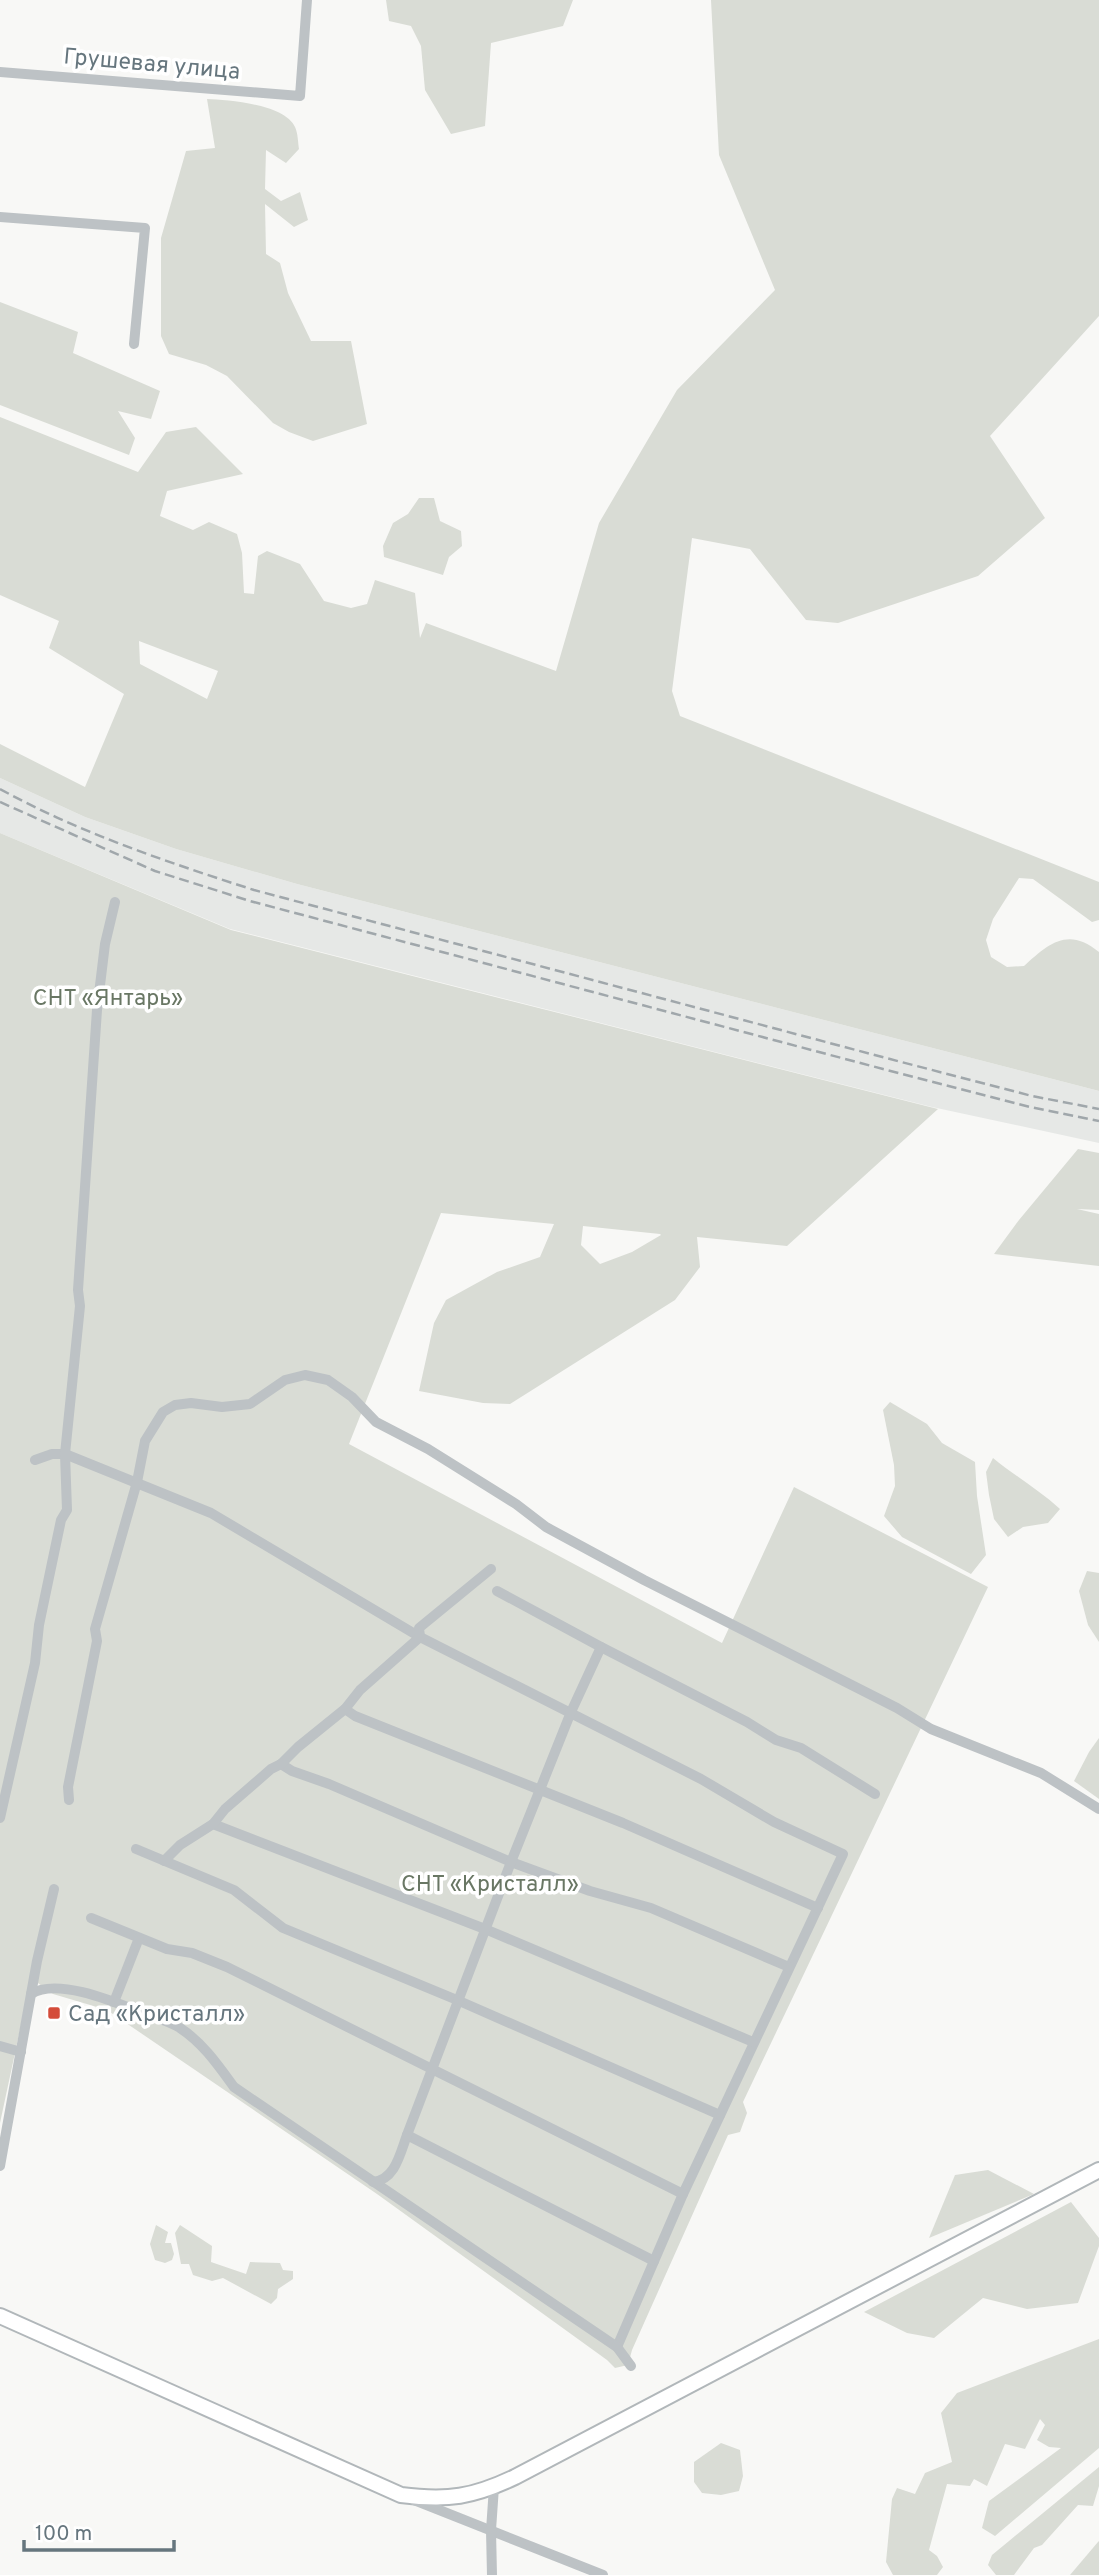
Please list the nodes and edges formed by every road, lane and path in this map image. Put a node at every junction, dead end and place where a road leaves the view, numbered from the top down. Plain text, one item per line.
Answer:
1 (307, 0) edge
2 (0, 72) edge
3 (0, 217) edge
4 (134, 344) dead end
5 (116, 902) dead end
6 (65, 1454) junction
7 (35, 1460) dead end
8 (137, 1482) junction
9 (491, 1569) dead end
10 (497, 1591) dead end
11 (420, 1637) junction
12 (600, 1647) junction
13 (345, 1709) junction
14 (571, 1712) junction
15 (281, 1764) junction
16 (540, 1790) junction
17 (876, 1794) dead end
18 (69, 1800) dead end
19 (1099, 1809) edge
20 (0, 1818) edge
21 (213, 1824) junction
22 (135, 1849) dead end
23 (164, 1861) junction
24 (511, 1862) junction
25 (54, 1889) dead end
26 (818, 1908) junction
27 (91, 1918) dead end
28 (485, 1929) junction
29 (139, 1938) junction
30 (789, 1967) junction
31 (31, 1994) junction
32 (457, 2000) junction
33 (114, 2002) junction
34 (753, 2042) junction
35 (0, 2046) edge
36 (21, 2052) junction
37 (432, 2068) junction
38 (720, 2115) junction
39 (408, 2136) junction
40 (0, 2166) edge
41 (1099, 2169) edge
42 (373, 2182) junction
43 (683, 2194) junction
44 (654, 2261) junction
45 (0, 2316) edge
46 (617, 2347) junction
47 (631, 2365) dead end
48 (494, 2487) junction
49 (401, 2495) junction
50 (491, 2530) junction
51 (492, 2575) edge
52 (603, 2575) edge

1 - 2 street, Грушевая улица
3 - 4 street
5 - 6 street
6 - 7 street
6 - 8 street
6 - 20 street
8 - 11 street
8 - 18 street
8 - 19 street
9 - 11 street
10 - 12 street
11 - 13 street
11 - 14 street
12 - 14 street
12 - 17 street
13 - 15 street
13 - 16 street
14 - 16 street
14 - 26 street
15 - 21 street
15 - 24 street
16 - 24 street
16 - 26 street
21 - 23 street
21 - 28 street
22 - 23 street
23 - 32 street
24 - 28 street
24 - 30 street
25 - 31 street
26 - 30 street
27 - 29 street
28 - 32 street
28 - 34 street
29 - 33 street
29 - 37 street
30 - 34 street
31 - 33 street
31 - 36 street
32 - 37 street
32 - 38 street
33 - 42 street
34 - 38 street
35 - 36 street
36 - 40 street
37 - 39 street
37 - 43 street
38 - 43 street
39 - 42 street
39 - 44 street
41 - 48 main road
42 - 46 street
43 - 44 street
44 - 46 street
45 - 49 main road
46 - 47 street
48 - 49 main road
48 - 50 street
49 - 50 street
50 - 51 street
50 - 52 street

